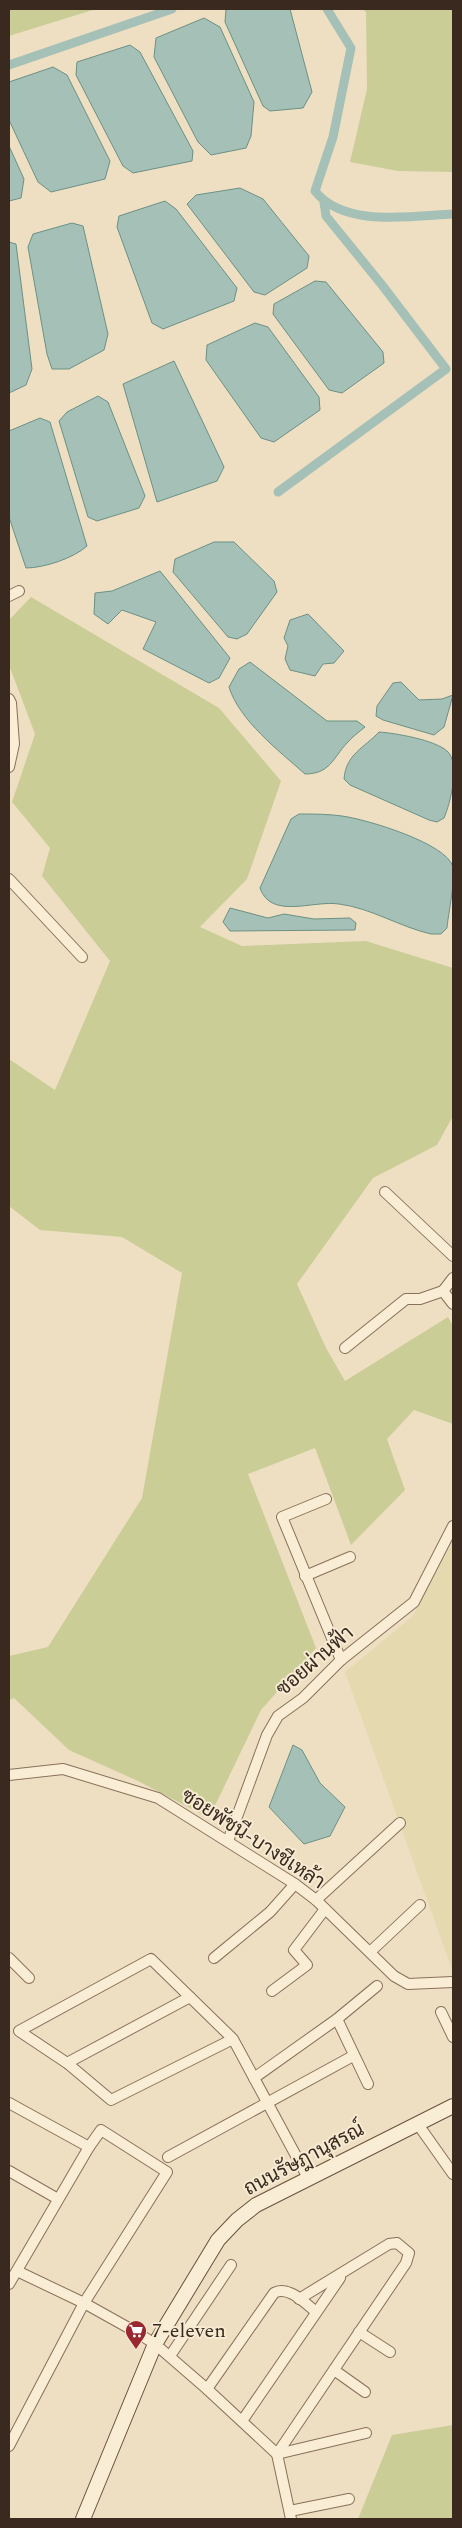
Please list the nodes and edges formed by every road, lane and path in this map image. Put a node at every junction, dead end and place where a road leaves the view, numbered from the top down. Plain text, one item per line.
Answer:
1 (20, 591) dead end
2 (9, 596) edge
3 (9, 699) edge
4 (9, 767) edge
5 (9, 879) edge
6 (82, 958) dead end
7 (385, 1192) dead end
8 (453, 1256) edge
9 (453, 1278) edge
10 (443, 1291) junction
11 (453, 1304) edge
12 (345, 1348) dead end
13 (326, 1499) dead end
14 (453, 1526) edge
15 (350, 1557) dead end
16 (305, 1576) junction
17 (341, 1660) junction
18 (9, 1776) edge
19 (400, 1823) dead end
20 (228, 1842) junction
21 (295, 1884) junction
22 (316, 1900) junction
23 (420, 1905) dead end
24 (325, 1909) junction
25 (370, 1952) junction
26 (9, 1958) edge
27 (214, 1958) dead end
28 (29, 1978) dead end
29 (453, 1982) edge
30 (377, 1986) dead end
31 (272, 1991) dead end
32 (190, 1997) junction
33 (441, 2012) dead end
34 (337, 2019) junction
35 (453, 2037) edge
36 (233, 2039) junction
37 (353, 2056) junction
38 (66, 2063) junction
39 (254, 2078) junction
40 (368, 2084) dead end
41 (268, 2102) junction
42 (9, 2103) edge
43 (453, 2106) edge
44 (417, 2123) junction
45 (88, 2147) junction
46 (168, 2157) dead end
47 (9, 2171) edge
48 (453, 2174) edge
49 (308, 2178) junction
50 (58, 2199) junction
51 (231, 2265) dead end
52 (17, 2271) junction
53 (343, 2273) junction
54 (9, 2284) edge
55 (299, 2299) junction
56 (84, 2303) junction
57 (316, 2311) junction
58 (359, 2332) junction
59 (155, 2344) junction
60 (390, 2352) dead end
61 (170, 2356) junction
62 (334, 2370) junction
63 (208, 2389) junction
64 (365, 2392) dead end
65 (242, 2421) junction
66 (366, 2433) dead end
67 (9, 2446) edge
68 (277, 2454) junction
69 (349, 2499) dead end
70 (290, 2515) edge
71 (83, 2519) edge

1 - 2 street
3 - 4 street
5 - 6 street
7 - 8 street
9 - 10 street
10 - 11 street
10 - 12 street
13 - 16 street
14 - 17 street, ซอยผ่านฟ้า
15 - 16 street
16 - 17 street
17 - 20 street, ซอยผ่านฟ้า
18 - 20 street, ซอยพัชนี-บางชีเหล้า
19 - 22 street
20 - 21 street, ซอยพัชนี-บางชีเหล้า
21 - 22 street, ซอยพัชนี-บางชีเหล้า
21 - 27 street
22 - 24 street, ซอยพัชนี-บางชีเหล้า
23 - 25 street
24 - 25 street, ซอยพัชนี-บางชีเหล้า
24 - 31 street
25 - 29 street, ซอยพัชนี-บางชีเหล้า
26 - 28 street
30 - 34 street
32 - 36 street
32 - 38 street
32 - 38 street
33 - 35 street
34 - 37 street
34 - 39 street
36 - 38 street
36 - 39 street
37 - 40 street
37 - 41 street
39 - 41 street
41 - 46 street
41 - 49 street
42 - 45 street
43 - 44 street, ถนนรัษฎานุสรณ์
44 - 48 street
44 - 49 street, ถนนรัษฎานุสรณ์
45 - 50 street
45 - 56 street
47 - 50 street
49 - 59 street, ถนนรัษฎานุสรณ์
50 - 52 street
51 - 61 street
52 - 54 street
52 - 56 street
53 - 55 street
53 - 57 street
53 - 58 street
55 - 57 street
55 - 63 street
56 - 59 street
56 - 67 street
57 - 65 street
58 - 60 street
58 - 62 street
59 - 61 street
59 - 71 street, ถนนรัษฎานุสรณ์
61 - 63 street
62 - 64 street
62 - 68 street
63 - 65 street
65 - 68 street
66 - 68 street
68 - 70 street
69 - 70 street

